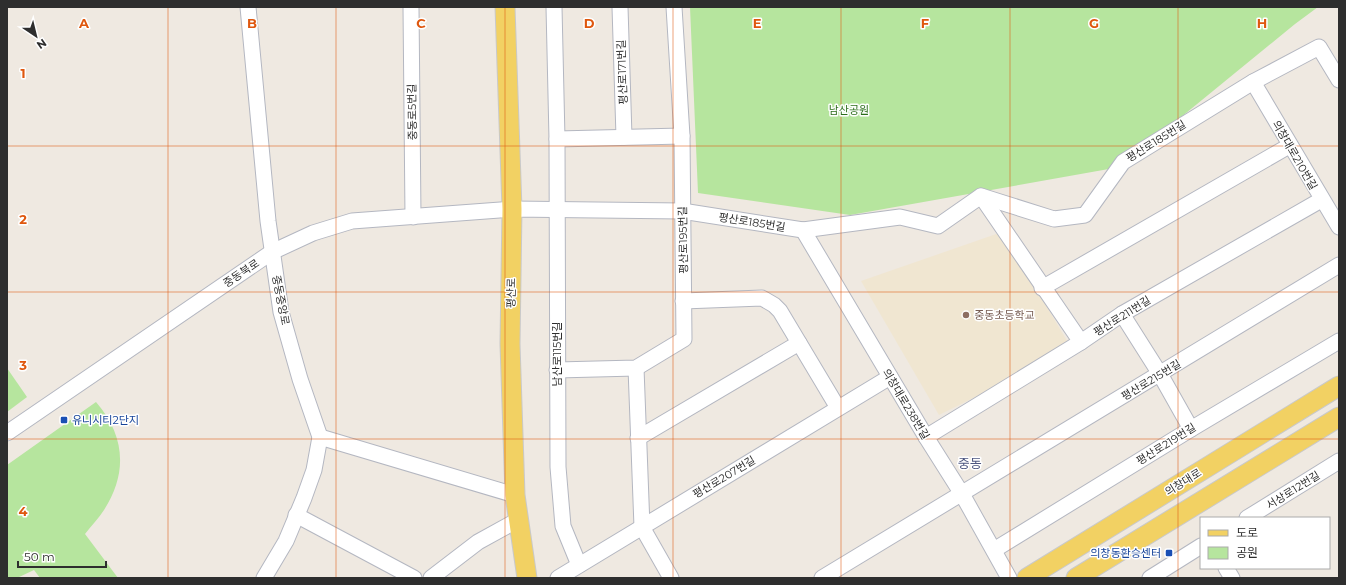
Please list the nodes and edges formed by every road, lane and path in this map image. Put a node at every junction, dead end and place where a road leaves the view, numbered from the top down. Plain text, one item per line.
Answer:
1 (248, 7) edge
2 (411, 7) edge
3 (505, 7) edge
4 (554, 7) edge
5 (620, 7) edge
6 (674, 7) edge
7 (1339, 80) edge
8 (1253, 82) junction
9 (682, 136) junction
10 (624, 137) junction
11 (557, 139) junction
12 (1290, 146) junction
13 (981, 196) junction
14 (1321, 200) junction
15 (557, 209) junction
16 (512, 210) junction
17 (682, 211) junction
18 (413, 217) junction
19 (1339, 227) edge
20 (803, 230) junction
21 (272, 252) junction
22 (1339, 265) edge
23 (1042, 288) junction
24 (684, 301) junction
25 (1122, 314) junction
26 (1339, 341) edge
27 (1081, 342) junction
28 (799, 344) junction
29 (636, 368) junction
30 (557, 370) junction
31 (1160, 374) junction
32 (890, 377) junction
33 (1339, 386) edge
34 (838, 408) junction
35 (1339, 417) edge
36 (1191, 429) junction
37 (7, 433) edge
38 (320, 437) junction
39 (926, 437) junction
40 (638, 438) junction
41 (1339, 462) edge
42 (962, 494) junction
43 (515, 495) junction
44 (296, 515) junction
45 (1249, 517) edge
46 (518, 520) junction
47 (642, 527) junction
48 (1200, 547) edge
49 (994, 550) junction
50 (579, 565) junction
51 (1227, 569) edge
52 (1031, 577) edge
53 (1078, 577) edge
54 (264, 578) edge
55 (414, 578) edge
56 (431, 578) edge
57 (528, 578) edge
58 (558, 578) edge
59 (671, 578) edge
60 (822, 578) edge
61 (1009, 578) edge
62 (1150, 578) edge
63 (1232, 578) edge

1 - 21 street, 중동중앙로
2 - 18 street, 중동로5번길
3 - 16 main road, 평산로
4 - 11 street, 남산로115번길
5 - 10 street, 평산로171번길
6 - 9 street, 평산로195번길
7 - 8 street, 평산로185번길
8 - 12 street, 의창대로210번길
8 - 13 street, 평산로185번길
9 - 10 street
9 - 17 street, 평산로195번길
10 - 11 street
11 - 15 street, 남산로115번길
12 - 14 street, 의창대로210번길
12 - 23 street
13 - 20 street, 평산로185번길
13 - 23 street
14 - 19 street, 의창대로210번길
14 - 25 street, 평산로211번길
15 - 16 street, 평산로185번길
15 - 17 street, 평산로185번길
15 - 30 street, 남산로115번길
16 - 18 street, 중동북로
16 - 43 main road, 평산로
17 - 20 street, 평산로185번길
17 - 24 street, 평산로195번길
18 - 21 street, 중동북로
20 - 32 street, 의창대로238번길
21 - 37 street, 중동북로
21 - 38 street, 중동중앙로
22 - 31 street, 평산로215번길
23 - 27 street
24 - 28 street
24 - 29 street, 평산로195번길
25 - 27 street, 평산로211번길
25 - 31 street
26 - 36 street, 평산로219번길
27 - 39 street, 평산로211번길
28 - 34 street
28 - 40 street
29 - 30 street, 평산로195번길
29 - 40 street
30 - 50 street, 남산로115번길
31 - 36 street
31 - 42 street, 평산로215번길
32 - 34 street, 평산로207번길
32 - 39 street, 의창대로238번길
33 - 52 main road, 의창대로
34 - 47 street, 평산로207번길
35 - 53 main road
36 - 49 street, 평산로219번길
38 - 43 street
38 - 44 street, 중동중앙로
39 - 42 street, 의창대로238번길
40 - 47 street
41 - 45 street, 서상로12번길
42 - 49 street, 의창대로238번길
42 - 60 street, 평산로215번길
43 - 46 main road, 평산로
44 - 54 street, 중동중앙로
44 - 55 street
46 - 56 street
46 - 57 main road, 평산로
47 - 50 street, 평산로207번길
47 - 59 street
48 - 62 street
49 - 61 street, 의창대로238번길
50 - 58 street, 평산로207번길
51 - 63 street

